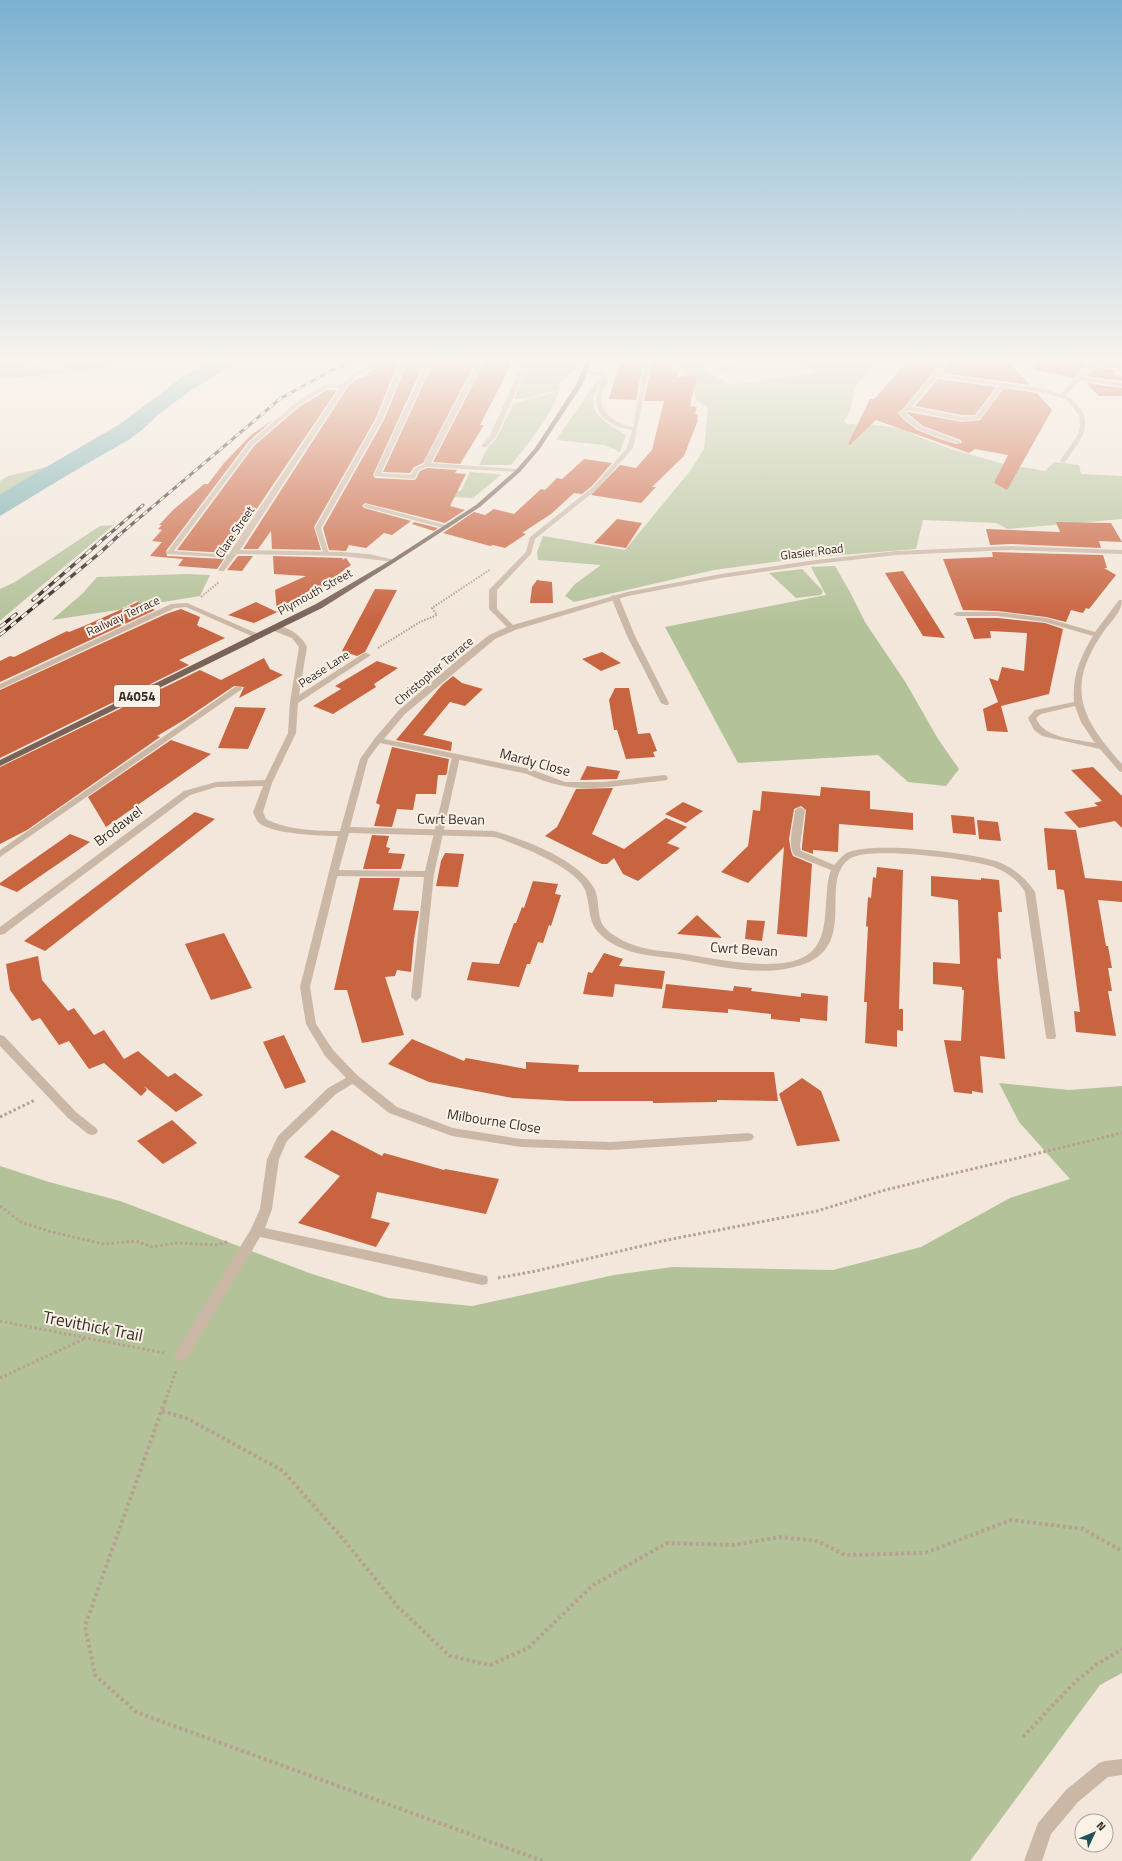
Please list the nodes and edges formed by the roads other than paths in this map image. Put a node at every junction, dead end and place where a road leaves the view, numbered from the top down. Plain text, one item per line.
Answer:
1 (248, 448) edge
2 (304, 448) edge
3 (364, 448) edge
4 (390, 448) edge
5 (435, 448) edge
6 (538, 448) edge
7 (630, 448) edge
8 (1072, 448) edge
9 (1063, 461) dead end
10 (428, 465) junction
11 (518, 471) junction
12 (366, 506) dead end
13 (447, 527) junction
14 (1122, 552) edge
15 (326, 554) junction
16 (234, 555) junction
17 (394, 561) junction
18 (222, 570) road end
19 (615, 597) junction
20 (1122, 602) edge
21 (957, 614) dead end
22 (274, 628) junction
23 (512, 628) junction
24 (1096, 635) junction
25 (259, 636) junction
26 (367, 655) road end
27 (0, 687) edge
28 (238, 689) dead end
29 (294, 702) junction
30 (665, 703) dead end
31 (1078, 703) junction
32 (378, 740) junction
33 (1102, 746) junction
34 (456, 756) junction
35 (0, 763) edge
36 (1122, 769) edge
37 (664, 778) dead end
38 (268, 783) junction
39 (800, 810) dead end
40 (345, 832) junction
41 (438, 832) junction
42 (0, 854) edge
43 (836, 869) junction
44 (333, 873) junction
45 (429, 874) junction
46 (0, 932) edge
47 (416, 997) dead end
48 (1051, 1036) dead end
49 (0, 1039) edge
50 (353, 1078) junction
51 (92, 1131) dead end
52 (748, 1137) dead end
53 (256, 1231) junction
54 (482, 1280) road end
55 (182, 1356) road end
56 (1122, 1767) edge
57 (1033, 1861) edge

1 - 16 street
2 - 16 street, Clare Street
3 - 15 street
4 - 10 street
5 - 10 street
6 - 11 main road, Plymouth Street / A4054
7 - 23 street
8 - 9 street
10 - 11 street
11 - 13 main road, Plymouth Street / A4054
12 - 13 street
13 - 17 main road, Plymouth Street / A4054
14 - 19 street, Glasier Road
15 - 16 street
15 - 17 street
16 - 18 street, Clare Street
17 - 22 main road, Plymouth Street / A4054
19 - 23 street, Glasier Road
19 - 30 street
20 - 24 street
21 - 24 street
22 - 25 main road, Plymouth Street / A4054
22 - 29 street, Cwrt Bevan
23 - 32 street, Christopher Terrace
24 - 31 street
25 - 27 street, Railway Terrace
25 - 35 main road, Plymouth Street / A4054
26 - 29 street, Pease Lane
28 - 42 street
29 - 38 street, Cwrt Bevan
31 - 33 street
31 - 33 street
32 - 34 street, Mardy Close
32 - 40 street, Christopher Terrace
33 - 36 street
34 - 37 street, Mardy Close
34 - 41 street
38 - 40 street, Cwrt Bevan
38 - 46 street, Brodawel
39 - 43 street
40 - 41 street, Cwrt Bevan
40 - 44 street, Milbourne Close
41 - 43 street, Cwrt Bevan
41 - 45 street
43 - 48 street
44 - 45 street
44 - 50 street, Milbourne Close
45 - 47 street
49 - 51 street
50 - 52 street, Milbourne Close
50 - 53 street
53 - 54 street
53 - 55 street
56 - 57 street

